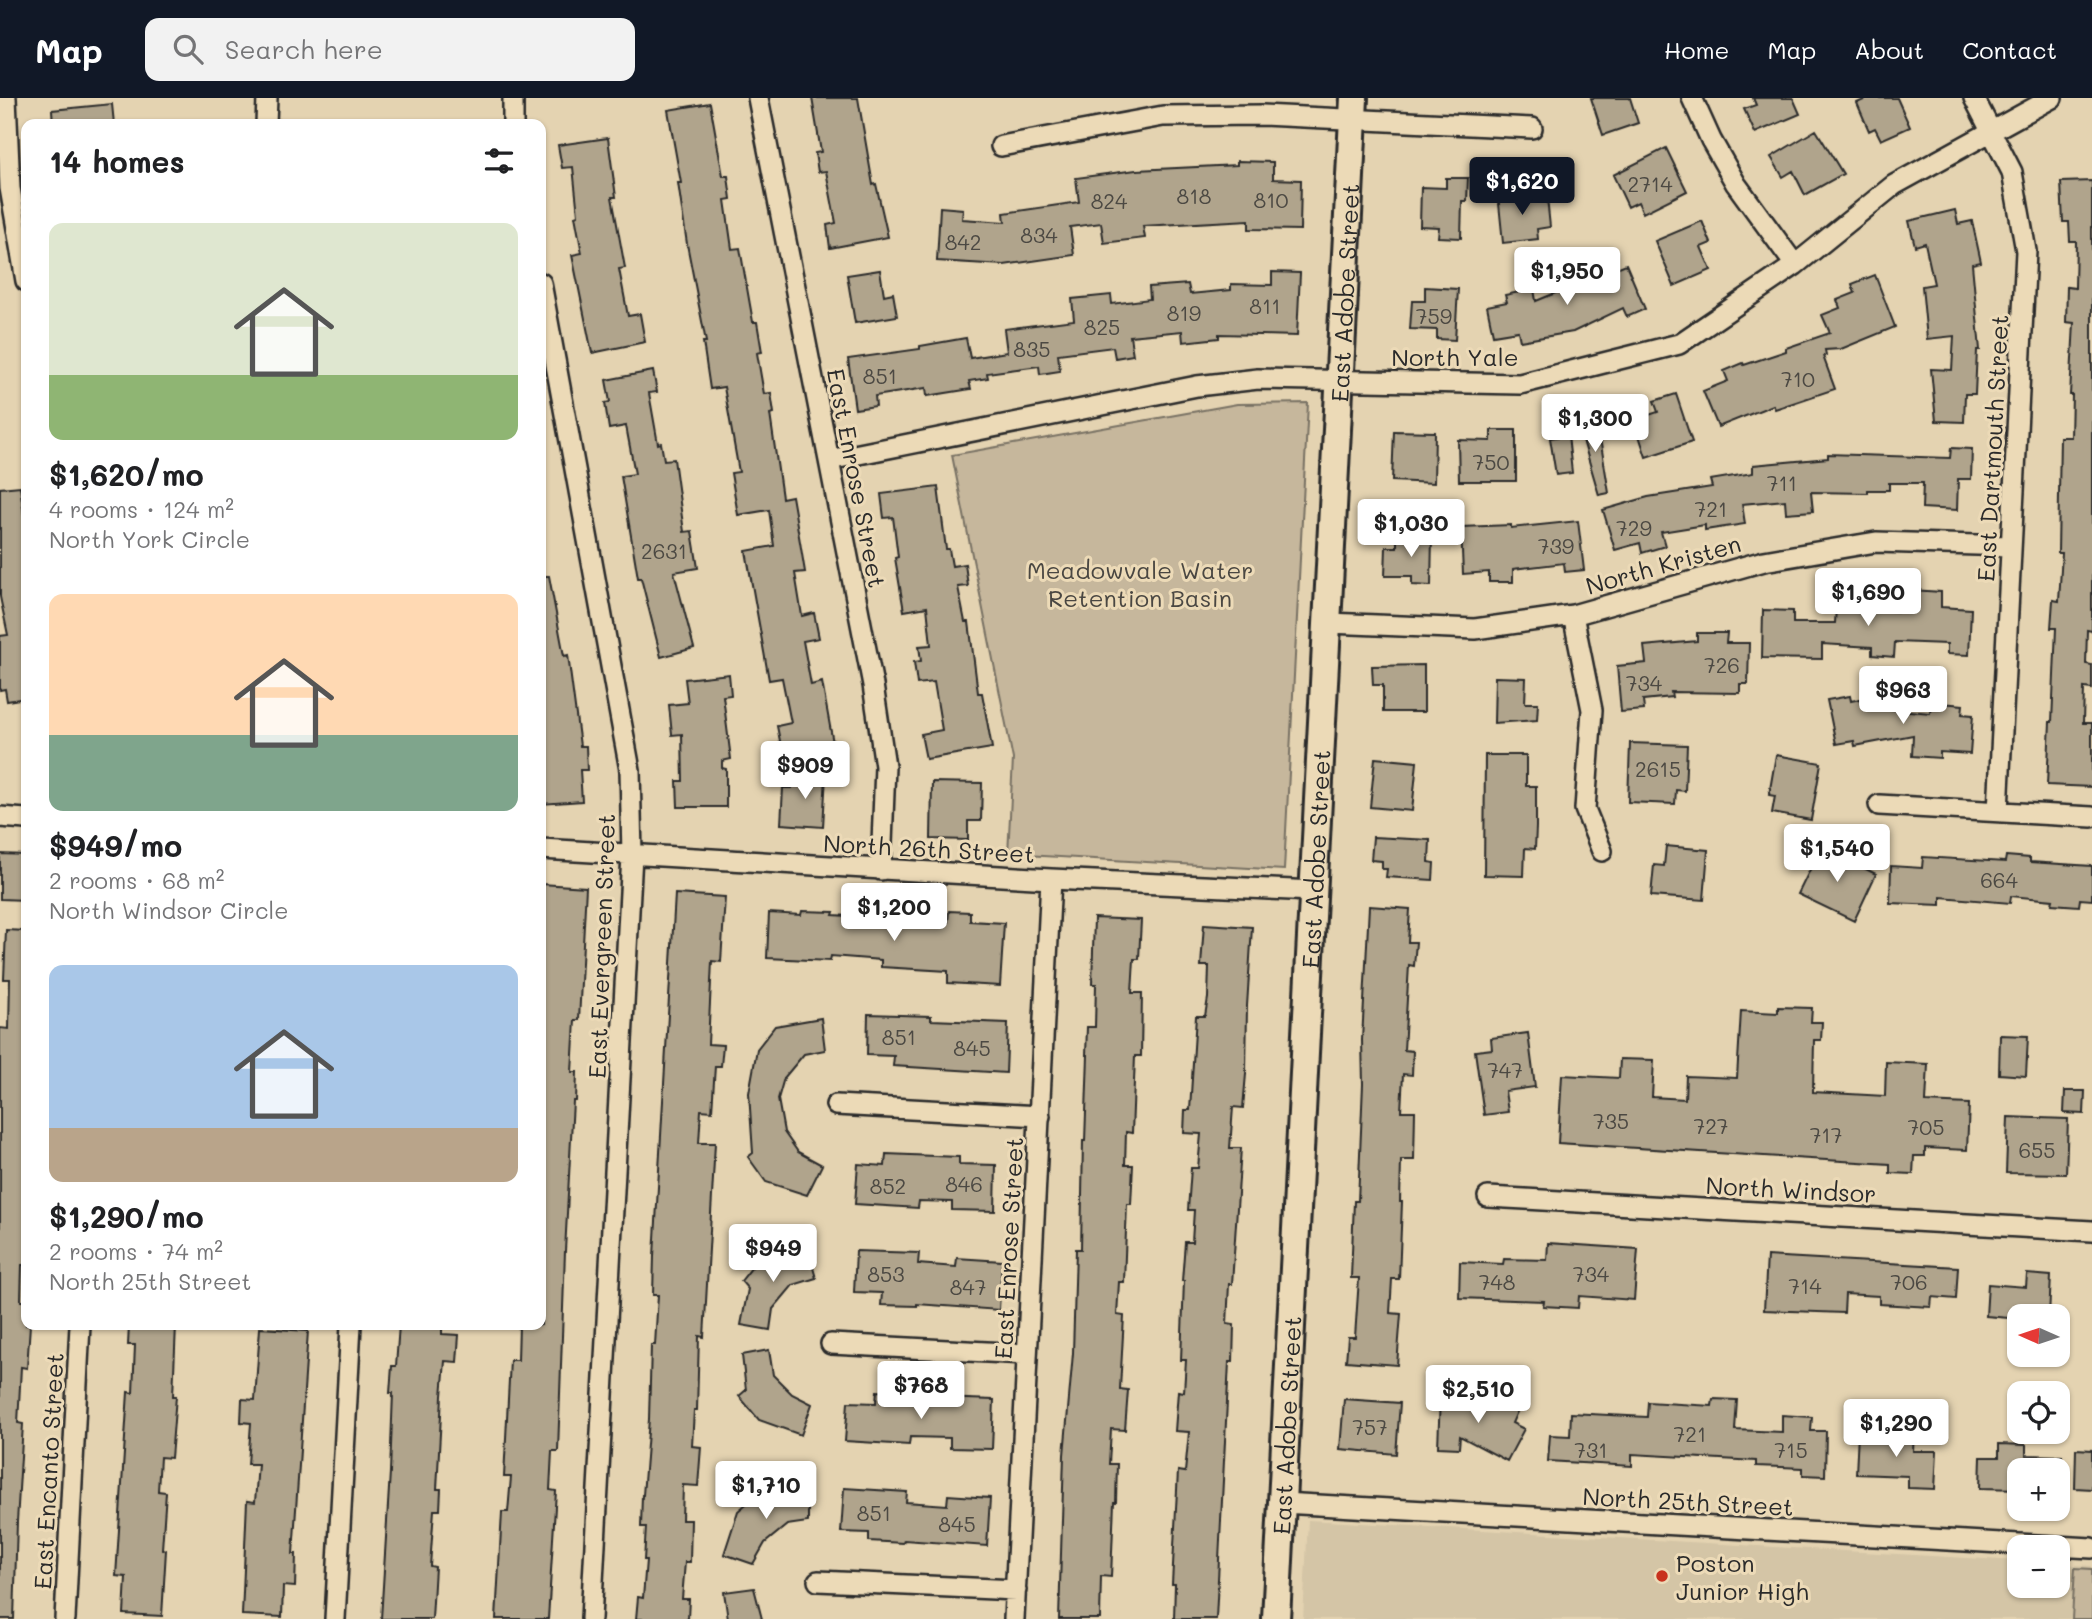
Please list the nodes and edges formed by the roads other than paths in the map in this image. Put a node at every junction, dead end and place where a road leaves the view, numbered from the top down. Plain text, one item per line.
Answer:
1 (6, 98) edge
2 (267, 98) edge
3 (513, 98) edge
4 (758, 98) edge
5 (1692, 98) edge
6 (1974, 98) edge
7 (2052, 98) edge
8 (1354, 109) edge
9 (265, 119) edge
10 (513, 119) edge
11 (1532, 128) dead end
12 (1990, 130) junction
13 (1000, 146) dead end
14 (21, 252) edge
15 (1796, 265) junction
16 (546, 309) edge
17 (1340, 379) junction
18 (829, 460) junction
19 (2011, 546) junction
20 (1573, 615) junction
21 (1328, 623) junction
22 (1879, 805) dead end
23 (1998, 811) junction
24 (0, 817) edge
25 (2092, 817) edge
26 (21, 819) edge
27 (546, 849) edge
28 (1602, 851) dead end
29 (632, 855) junction
30 (881, 870) junction
31 (1051, 879) junction
32 (1314, 891) junction
33 (836, 1105) dead end
34 (1040, 1116) junction
35 (1488, 1197) dead end
36 (2092, 1231) edge
37 (80, 1330) edge
38 (351, 1330) edge
39 (831, 1344) dead end
40 (1027, 1354) junction
41 (1282, 1503) junction
42 (2092, 1548) edge
43 (818, 1581) dead end
44 (1016, 1590) junction
45 (65, 1619) edge
46 (335, 1619) edge
47 (591, 1619) edge
48 (1014, 1619) edge
49 (1276, 1619) edge

1 - 14 street
2 - 9 street
3 - 10 street
4 - 18 street, East Enrose Street
5 - 15 street
6 - 12 street, East Dartmouth Street
7 - 12 street, North Yale
8 - 11 street
8 - 13 street
8 - 17 street, East Adobe Street
12 - 15 street, North Yale
12 - 19 street, East Dartmouth Street
15 - 17 street, North Yale
16 - 29 street, East Evergreen Street
17 - 18 street, North Yale
17 - 21 street, East Adobe Street
18 - 30 street, East Enrose Street
19 - 20 street, North Kristen
19 - 23 street, East Dartmouth Street
20 - 21 street, North Kristen
20 - 28 street
21 - 32 street, East Adobe Street
22 - 23 street
23 - 25 street
24 - 26 street
27 - 29 street, North 26th Street
29 - 30 street, North 26th Street
29 - 47 street, East Evergreen Street
30 - 31 street, North 26th Street
31 - 32 street, North 26th Street
31 - 34 street, East Enrose Street
32 - 41 street, East Adobe Street
33 - 34 street
34 - 40 street, East Enrose Street
35 - 36 street, North Windsor
37 - 45 street, East Encanto Street
38 - 46 street
39 - 40 street
40 - 44 street, East Enrose Street
41 - 42 street, North 25th Street
41 - 49 street, East Adobe Street
43 - 44 street
44 - 48 street, East Enrose Street

